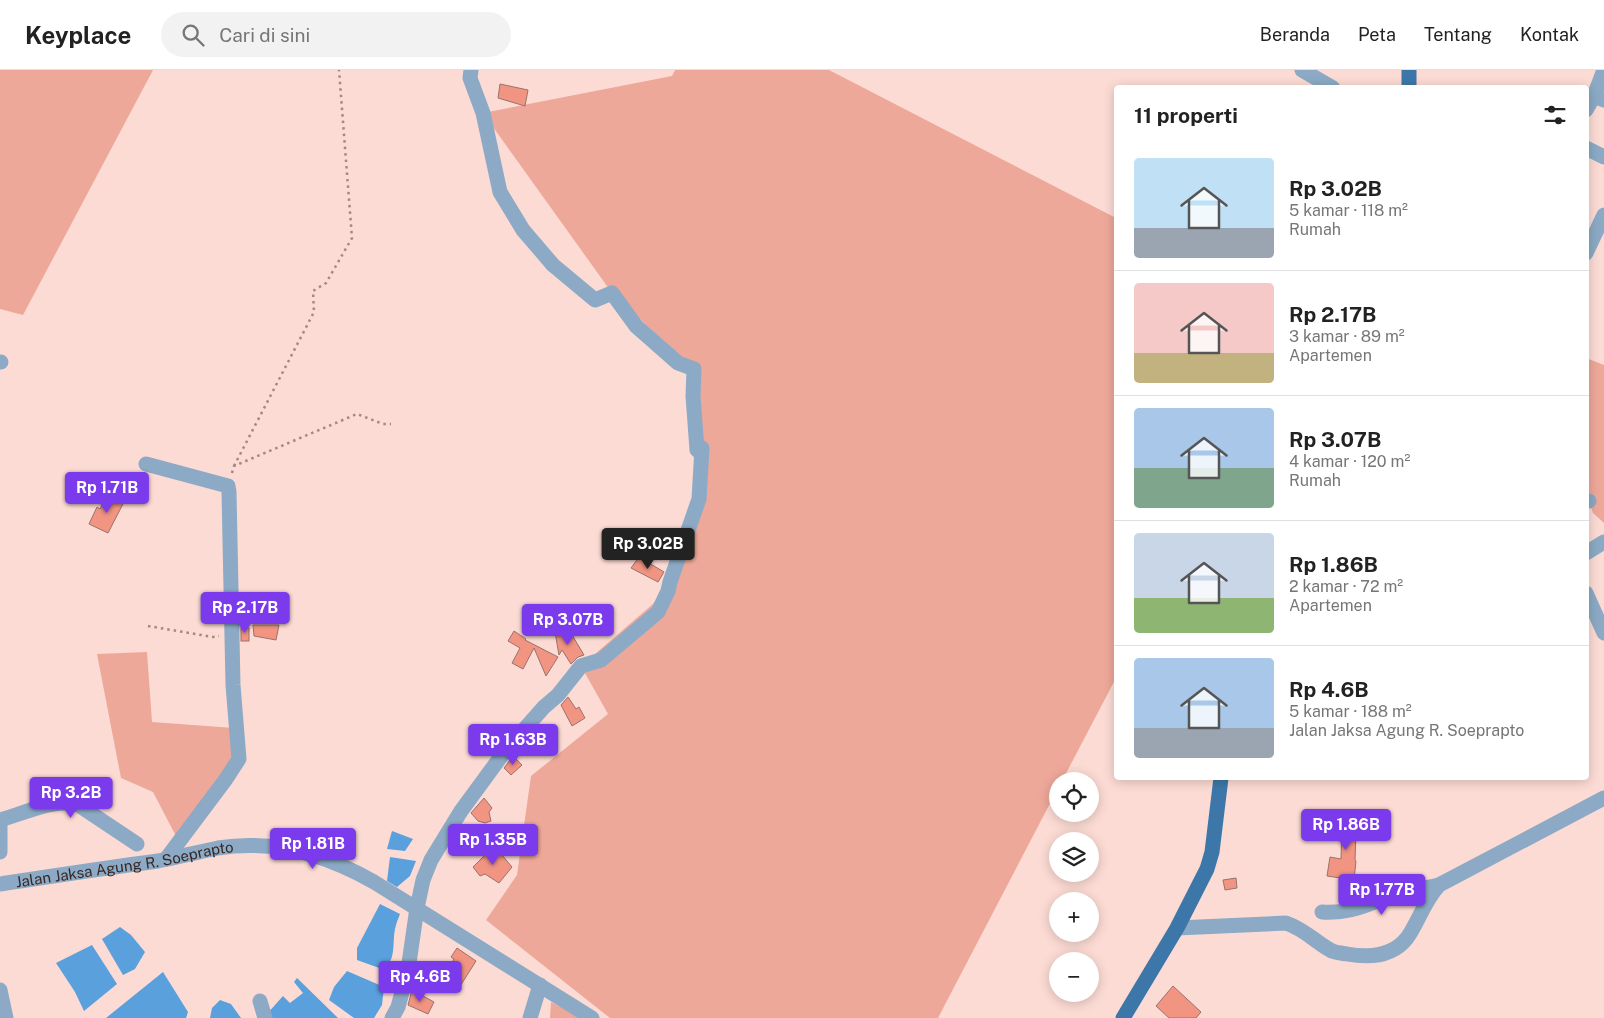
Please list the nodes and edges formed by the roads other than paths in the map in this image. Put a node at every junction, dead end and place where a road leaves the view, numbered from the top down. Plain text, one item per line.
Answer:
1 (471, 70) edge
2 (1302, 70) edge
3 (1408, 70) edge
4 (1604, 70) edge
5 (1328, 85) edge
6 (1409, 85) edge
7 (1599, 98) edge
8 (1589, 107) edge
9 (1589, 149) edge
10 (1604, 156) edge
11 (1604, 215) edge
12 (1589, 247) edge
13 (146, 464) road end
14 (1604, 542) edge
15 (1589, 551) edge
16 (1589, 600) edge
17 (1604, 633) edge
18 (1221, 780) edge
19 (1604, 798) edge
20 (0, 820) edge
21 (137, 844) dead end
22 (0, 852) edge
23 (166, 859) junction
24 (0, 884) edge
25 (1439, 885) junction
26 (417, 908) junction
27 (1322, 912) dead end
28 (1177, 928) junction
29 (540, 985) junction
30 (0, 990) edge
31 (260, 1001) dead end
32 (6, 1018) edge
33 (265, 1018) edge
34 (392, 1018) edge
35 (530, 1018) edge
36 (592, 1018) edge
37 (1123, 1018) edge

1 - 26 street
2 - 5 street
3 - 6 main road
4 - 7 street
7 - 8 street
9 - 10 street
11 - 12 street
13 - 23 street
14 - 15 street
16 - 17 street
18 - 28 main road
19 - 25 street
20 - 21 street
20 - 22 street
23 - 24 street, Jalan Jaksa Agung R. Soeprapto
23 - 26 street, Jalan Jaksa Agung R. Soeprapto
25 - 27 street
25 - 28 street
26 - 29 street, Jalan Jaksa Agung R. Soeprapto
26 - 34 street
28 - 37 main road
29 - 35 street
29 - 36 street, Jalan Jaksa Agung R. Soeprapto
30 - 32 street
31 - 33 street

